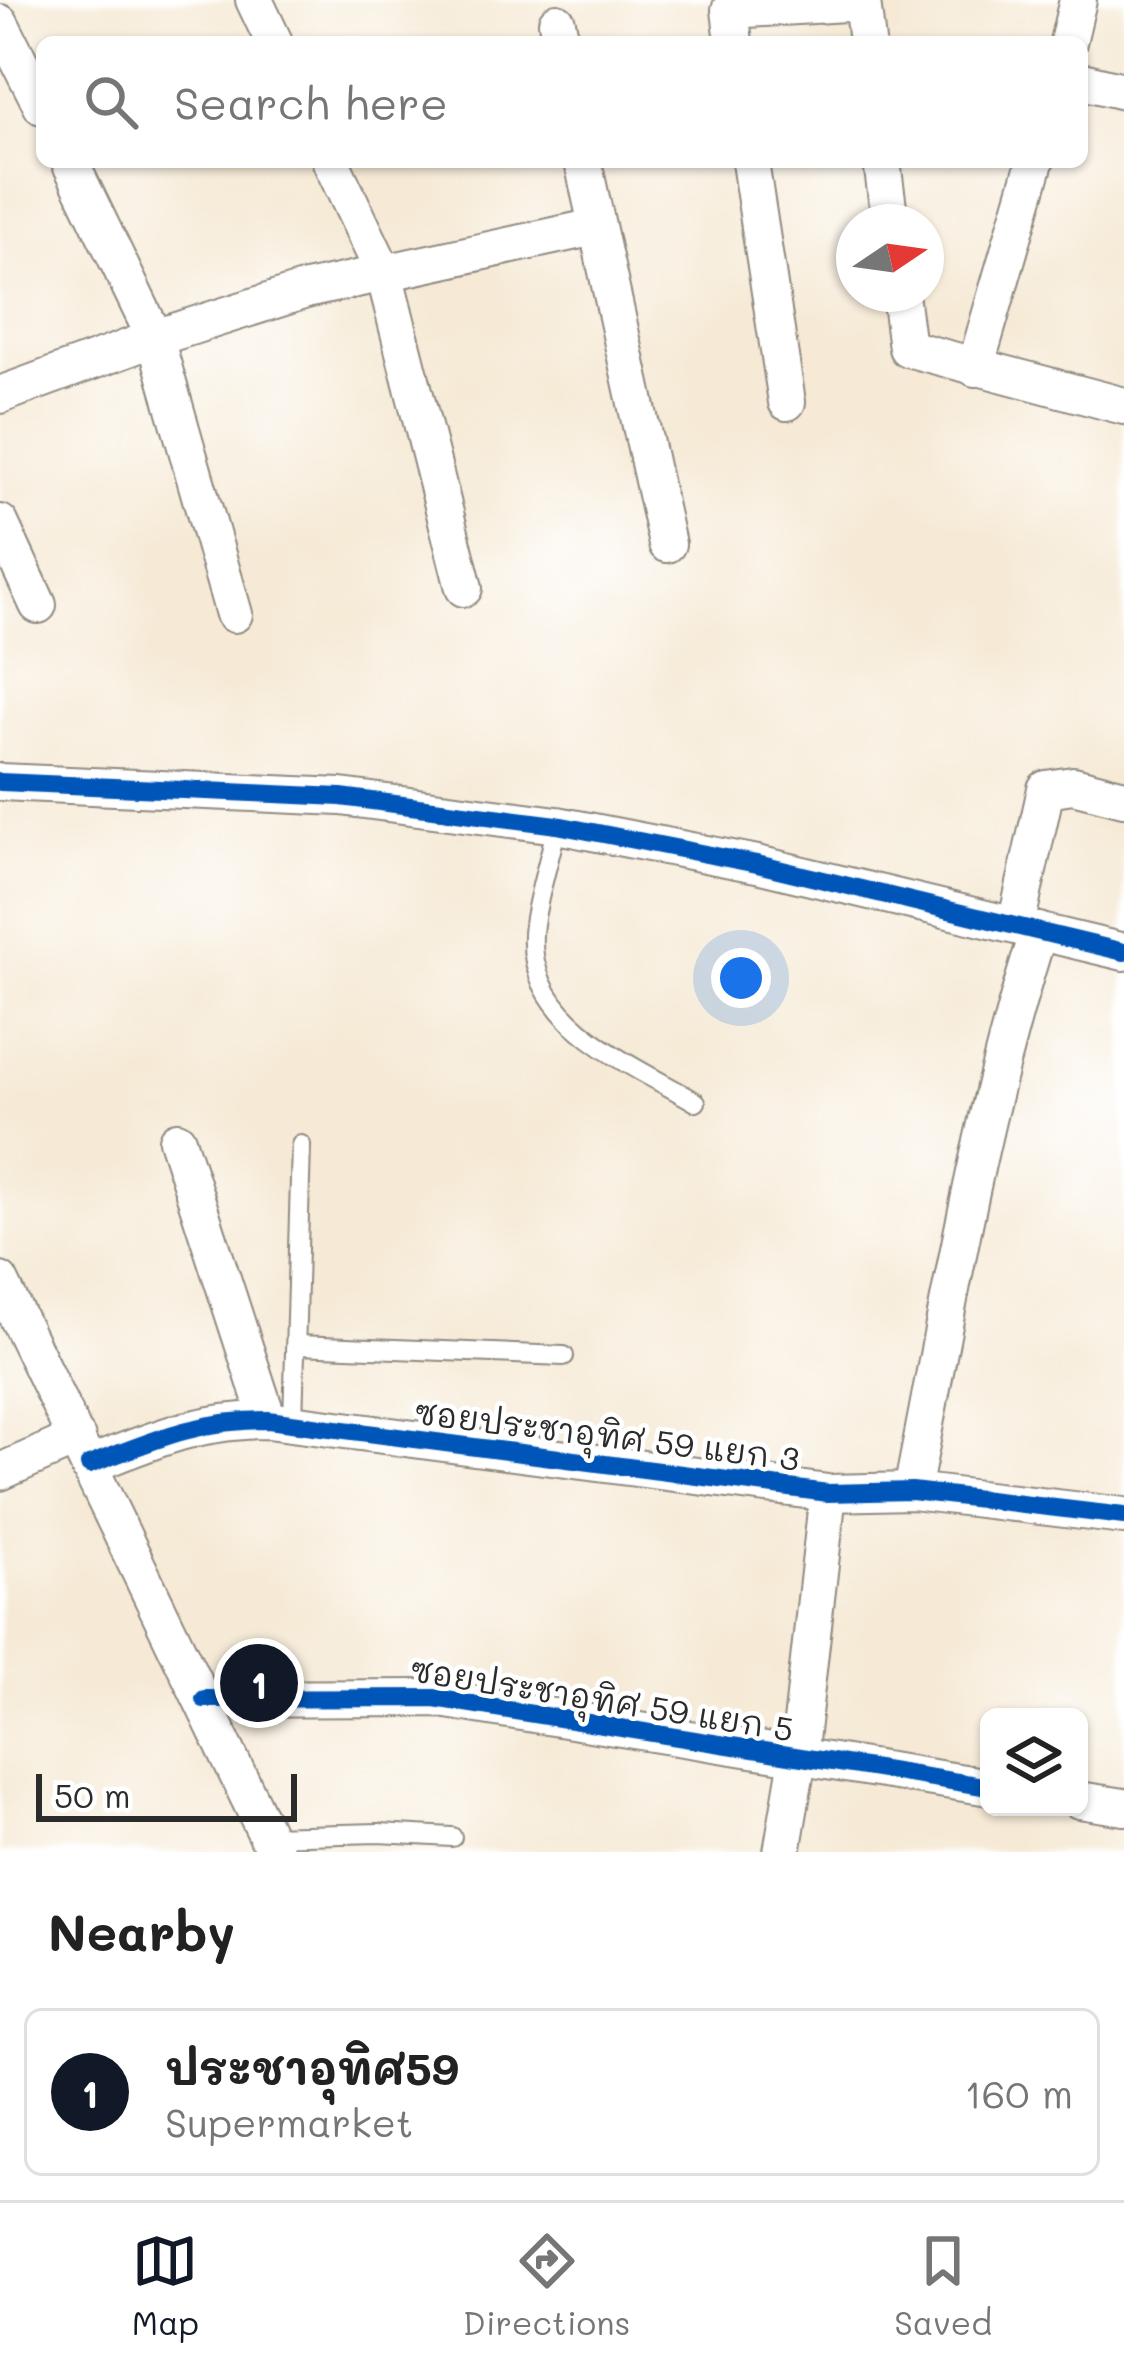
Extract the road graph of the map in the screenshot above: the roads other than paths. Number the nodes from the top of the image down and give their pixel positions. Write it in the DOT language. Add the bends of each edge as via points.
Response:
graph roads {
  1 [pos="254,0"];
  2 [pos="1078,0"];
  3 [pos="0,22"];
  4 [pos="271,36"];
  5 [pos="733,36"];
  6 [pos="866,36"];
  7 [pos="1069,36"];
  8 [pos="1088,82"];
  9 [pos="1124,91"];
  10 [pos="36,94"];
  11 [pos="73,168"];
  12 [pos="334,168"];
  13 [pos="584,168"];
  14 [pos="751,168"];
  15 [pos="883,168"];
  16 [pos="1033,168"];
  17 [pos="888,204"];
  18 [pos="595,227"];
  19 [pos="384,273"];
  20 [pos="902,312"];
  21 [pos="155,338"];
  22 [pos="975,368"];
  23 [pos="0,395"];
  24 [pos="787,402"];
  25 [pos="1124,406"];
  26 [pos="0,523"];
  27 [pos="668,544"];
  28 [pos="464,588"];
  29 [pos="38,605"];
  30 [pos="234,614"];
  31 [pos="0,782"];
  32 [pos="1124,798"];
  33 [pos="557,825"];
  34 [pos="1028,928"];
  35 [pos="1124,952"];
  36 [pos="696,1102"];
  37 [pos="177,1139"];
  38 [pos="302,1145"];
  39 [pos="0,1281"];
  40 [pos="298,1345"];
  41 [pos="564,1356"];
  42 [pos="280,1421"];
  43 [pos="83,1451"];
  44 [pos="0,1472"];
  45 [pos="912,1491"];
  46 [pos="828,1493"];
  47 [pos="1124,1516"];
  48 [pos="204,1699"];
  49 [pos="797,1758"];
  50 [pos="980,1786"];
  51 [pos="1088,1801"];
  52 [pos="1124,1807"];
  53 [pos="452,1837"];
  54 [pos="272,1844"];
  55 [pos="782,1852"];
  1 -- 4 [label="street"];
  2 -- 7 [label="street"];
  3 -- 10 [label="street"];
  5 -- 6 [label="street" via="730,10 862,2"];
  8 -- 9 [label="street"];
  11 -- 21 [label="street"];
  12 -- 19 [label="street"];
  13 -- 18 [label="street"];
  14 -- 24 [label="street"];
  15 -- 17 [label="street"];
  16 -- 22 [label="street"];
  18 -- 19 [label="street"];
  18 -- 27 [label="street"];
  19 -- 21 [label="street"];
  19 -- 28 [label="street"];
  20 -- 22 [label="street" via="907,348"];
  21 -- 23 [label="street"];
  21 -- 30 [label="street"];
  22 -- 25 [label="street"];
  26 -- 29 [label="street"];
  31 -- 33 [label="street" via="341,797"];
  32 -- 34 [label="street" via="1073,785 1046,789"];
  33 -- 34 [label="street"];
  33 -- 36 [label="lane" via="533,928 546,993 574,1030"];
  34 -- 35 [label="street"];
  34 -- 45 [label="street"];
  37 -- 42 [label="street"];
  38 -- 40 [label="lane"];
  39 -- 43 [label="street"];
  40 -- 41 [label="lane"];
  40 -- 42 [label="lane"];
  42 -- 43 [label="street, ซอยประชาอุทิศ 59 แยก 3" via="222,1420"];
  42 -- 46 [label="street, ซอยประชาอุทิศ 59 แยก 3"];
  43 -- 44 [label="street, ซอยประชาอุทิศ 59 แยก 3"];
  43 -- 48 [label="street"];
  45 -- 46 [label="street, ซอยประชาอุทิศ 59 แยก 3"];
  45 -- 47 [label="street, ซอยประชาอุทิศ 59 แยก 3"];
  46 -- 49 [label="street"];
  48 -- 49 [label="street, ซอยประชาอุทิศ 59 แยก 5" via="434,1698"];
  48 -- 54 [label="street"];
  49 -- 50 [label="street, ซอยประชาอุทิศ 59 แยก 5"];
  49 -- 55 [label="street"];
  51 -- 52 [label="street"];
  53 -- 54 [label="lane" via="380,1833"];
}
